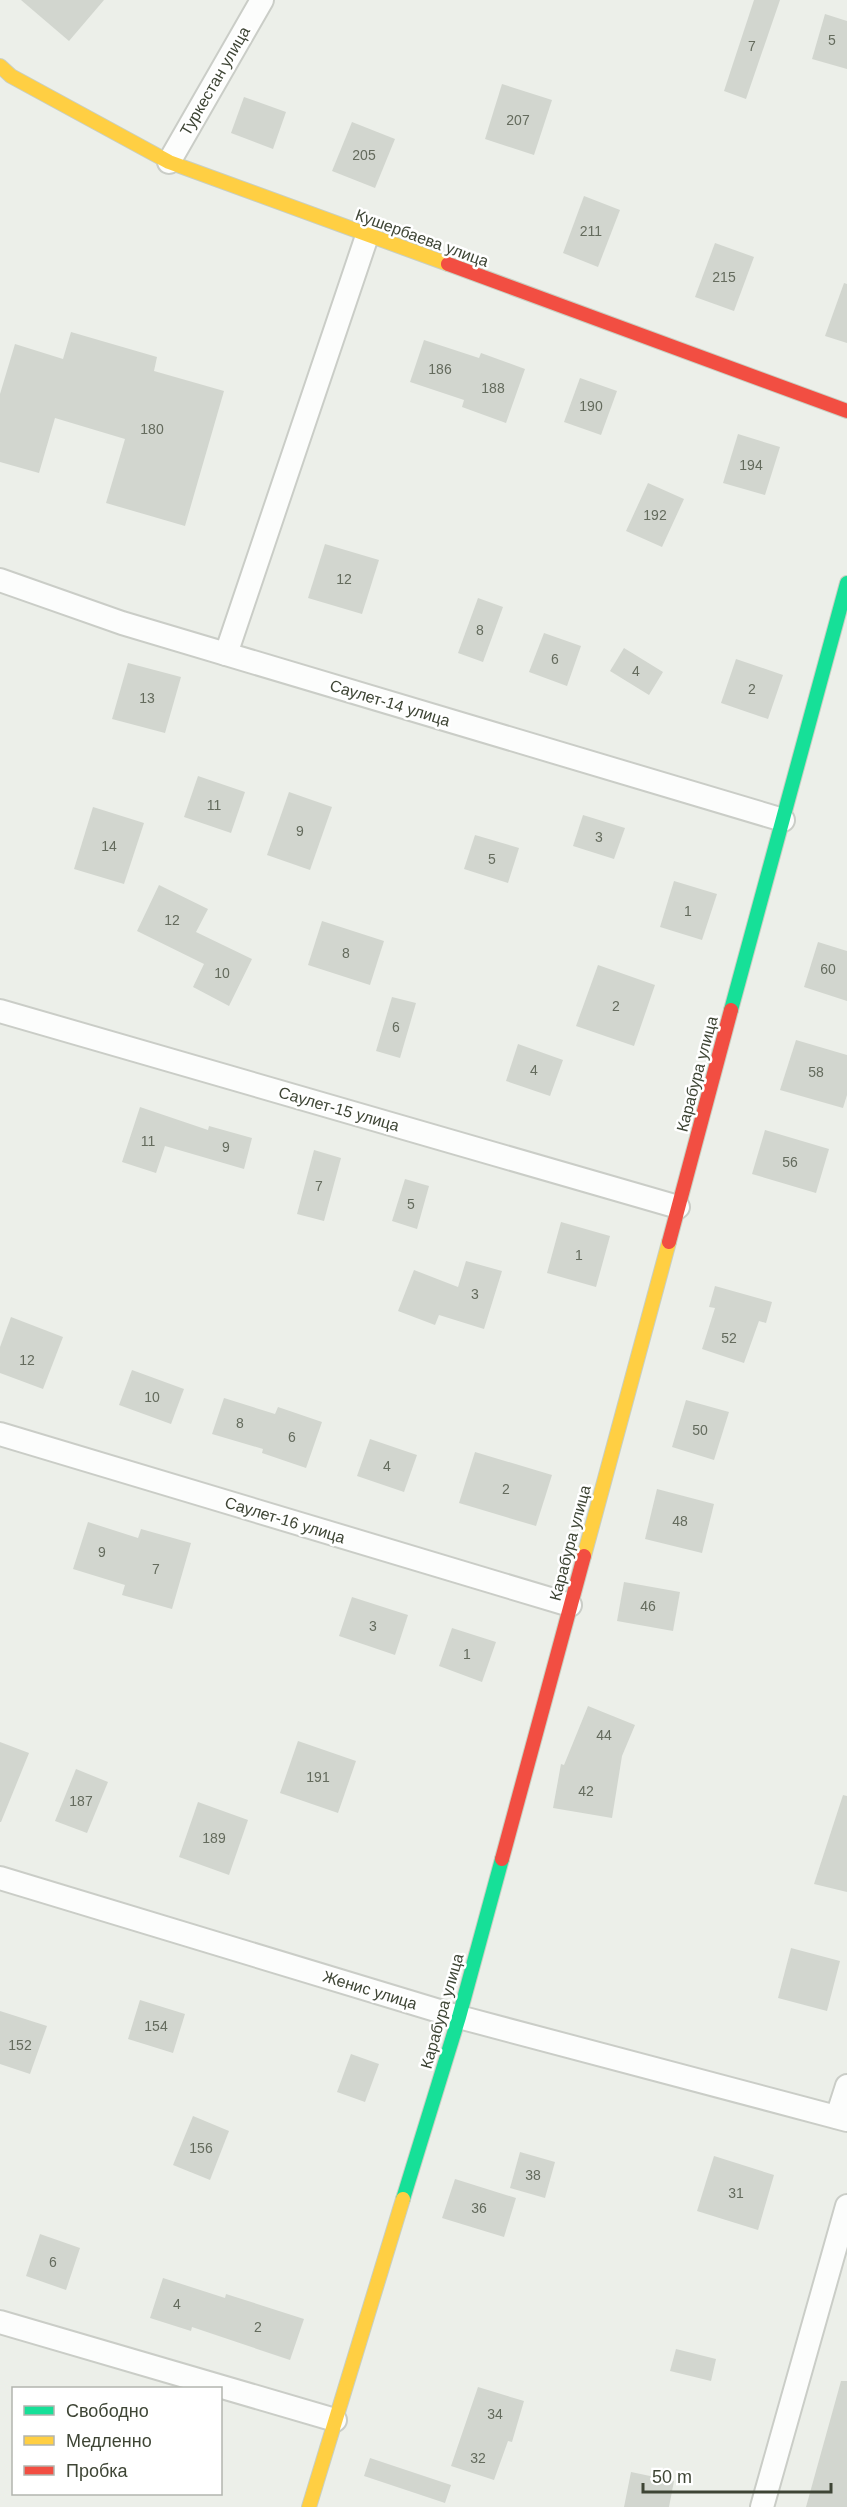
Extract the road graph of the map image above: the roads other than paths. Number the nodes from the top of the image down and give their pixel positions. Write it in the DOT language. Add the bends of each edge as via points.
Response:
graph roads {
  1 [pos="262,0"];
  2 [pos="4,76"];
  3 [pos="169,162"];
  4 [pos="367,236"];
  5 [pos="847,411"];
  6 [pos="0,580"];
  7 [pos="847,583"];
  8 [pos="226,654"];
  9 [pos="783,820"];
  10 [pos="0,1011"];
  11 [pos="678,1207"];
  12 [pos="0,1434"];
  13 [pos="570,1605"];
  14 [pos="0,1878"];
  15 [pos="459,2017"];
  16 [pos="847,2086"];
  17 [pos="842,2118"];
  18 [pos="847,2206"];
  19 [pos="0,2322"];
  20 [pos="220,2387"];
  21 [pos="222,2388"];
  22 [pos="335,2421"];
  23 [pos="309,2507"];
  24 [pos="762,2507"];
  1 -- 3 [label="street, Туркестан улица"];
  2 -- 3 [label="street, Кушербаева улица"];
  3 -- 4 [label="street, Кушербаева улица"];
  4 -- 5 [label="street, Кушербаева улица"];
  4 -- 8 [label="street"];
  6 -- 8 [label="street, Саулет-14 улица"];
  7 -- 9 [label="street, Карабура улица"];
  8 -- 9 [label="street, Саулет-14 улица"];
  9 -- 11 [label="street, Карабура улица"];
  10 -- 11 [label="street, Саулет-15 улица"];
  11 -- 13 [label="street, Карабура улица"];
  12 -- 13 [label="street, Саулет-16 улица"];
  13 -- 15 [label="street, Карабура улица"];
  14 -- 15 [label="street, Женис улица"];
  15 -- 17 [label="street, Женис улица"];
  15 -- 22 [label="street, Карабура улица"];
  16 -- 17 [label="street"];
  18 -- 24 [label="street"];
  19 -- 20 [label="street"];
  21 -- 22 [label="street"];
  22 -- 23 [label="street, Карабура улица"];
}
